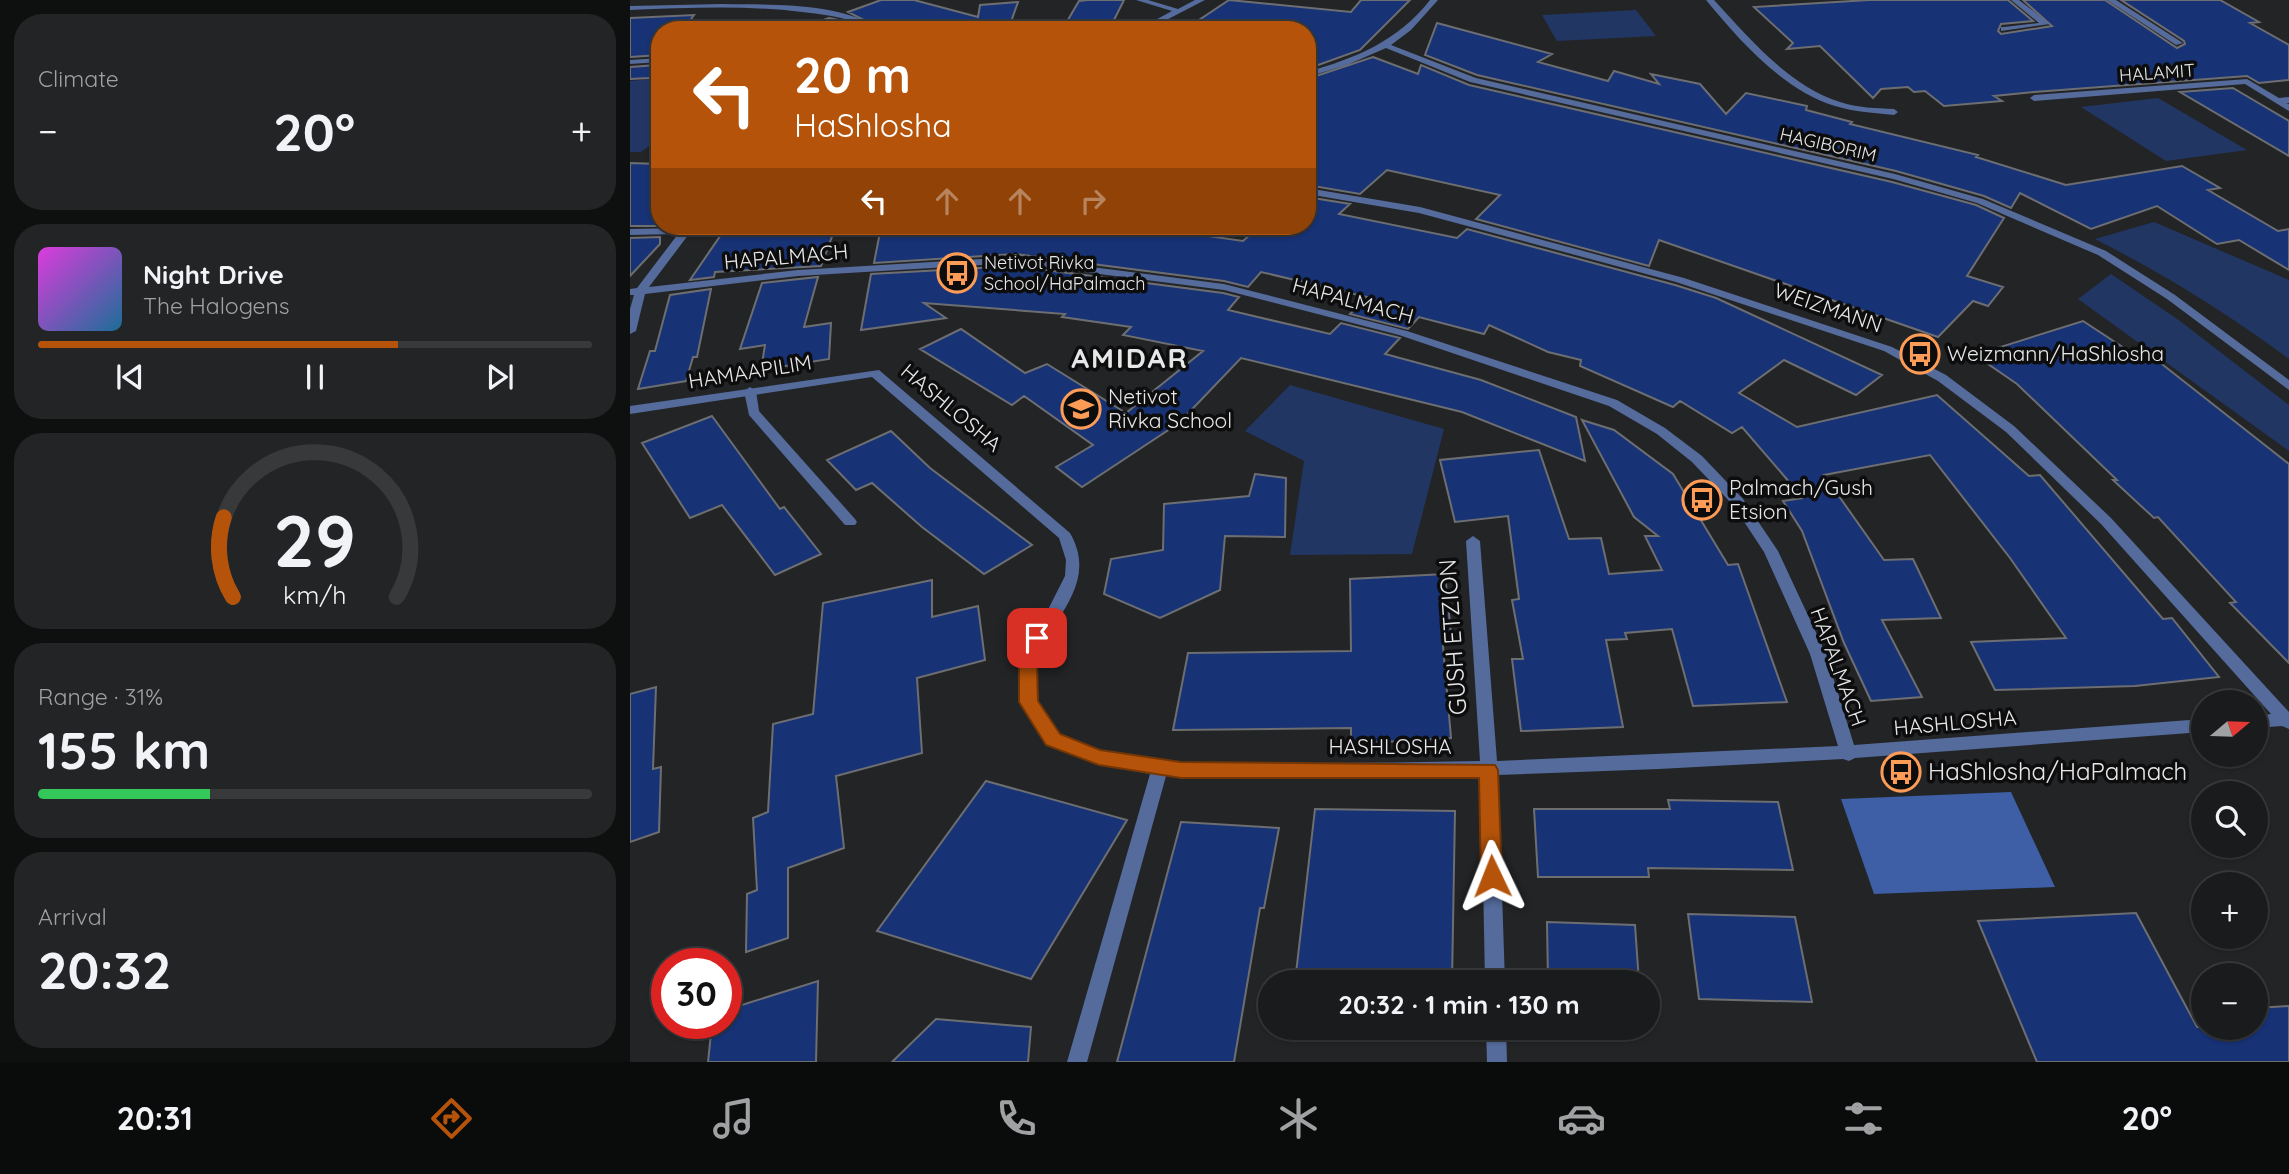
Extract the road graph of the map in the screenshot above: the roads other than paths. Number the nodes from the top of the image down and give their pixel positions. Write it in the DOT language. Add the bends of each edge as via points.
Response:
graph roads {
  1 [pos="1140,0"];
  2 [pos="1200,0"];
  3 [pos="1434,0"];
  4 [pos="1710,0"];
  5 [pos="2014,0"];
  6 [pos="2111,0"];
  7 [pos="630,8"];
  8 [pos="1179,11"];
  9 [pos="868,21"];
  10 [pos="1158,21"];
  11 [pos="2004,29"];
  12 [pos="2179,43"];
  13 [pos="1385,45"];
  14 [pos="651,61"];
  15 [pos="630,62"];
  16 [pos="1316,72"];
  17 [pos="2035,98"];
  18 [pos="2289,100"];
  19 [pos="2277,101"];
  20 [pos="2289,108"];
  21 [pos="1894,112"];
  22 [pos="1316,193"];
  23 [pos="651,231"];
  24 [pos="630,232"];
  25 [pos="681,235"];
  26 [pos="635,292"];
  27 [pos="630,331"];
  28 [pos="875,373"];
  29 [pos="2289,386"];
  30 [pos="750,391"];
  31 [pos="630,410"];
  32 [pos="850,522"];
  33 [pos="1473,541"];
  34 [pos="2288,720"];
  35 [pos="2268,721"];
  36 [pos="2191,727"];
  37 [pos="1849,754"];
  38 [pos="1160,767"];
  39 [pos="1489,770"];
  40 [pos="1495,970"];
  41 [pos="1496,1040"];
  42 [pos="1076,1062"];
  43 [pos="1497,1062"];
  1 -- 8 [label="street"];
  2 -- 8 [label="street"];
  3 -- 13 [label="street" via="1414,26"];
  4 -- 21 [label="street" via="1766,60 1804,90 1841,107"];
  5 -- 11 [label="street" via="2046,24"];
  6 -- 12 [label="street"];
  7 -- 9 [label="street" via="782,5 846,11"];
  8 -- 10 [label="street"];
  13 -- 16 [label="street"];
  13 -- 29 [label="street, HAGIBORIM" via="1473,80 1895,177 1980,201 2102,253 2171,297"];
  14 -- 15 [label="street"];
  17 -- 19 [label="street, HALAMIT" via="2247,81"];
  18 -- 19 [label="street"];
  19 -- 20 [label="street, HALAMIT"];
  22 -- 34 [label="street, WEIZMANN" via="1420,210 1680,280 1888,349 1942,379 2010,429 2106,521"];
  23 -- 24 [label="street"];
  25 -- 26 [label="street"];
  26 -- 27 [label="street"];
  26 -- 37 [label="street, HAPALMACH" via="798,273 1015,260 1224,287 1403,333 1614,403 1697,459 1738,502 1770,551 1818,654"];
  28 -- 30 [label="street, HAMAAPILIM"];
  28 -- 38 [label="street, HASHLOSHA" via="1065,536 1073,573 1028,664 1029,702 1053,739 1099,757"];
  30 -- 31 [label="street, HAMAAPILIM"];
  30 -- 32 [label="street" via="753,412"];
  33 -- 39 [label="street, GUSH ETZION"];
  34 -- 35 [label="street"];
  36 -- 37 [label="street, HASHLOSHA"];
  37 -- 39 [label="street, HASHLOSHA"];
  38 -- 39 [label="street, HASHLOSHA"];
  38 -- 42 [label="street"];
  39 -- 40 [label="street, GUSH ETZION"];
  41 -- 43 [label="street"];
}
